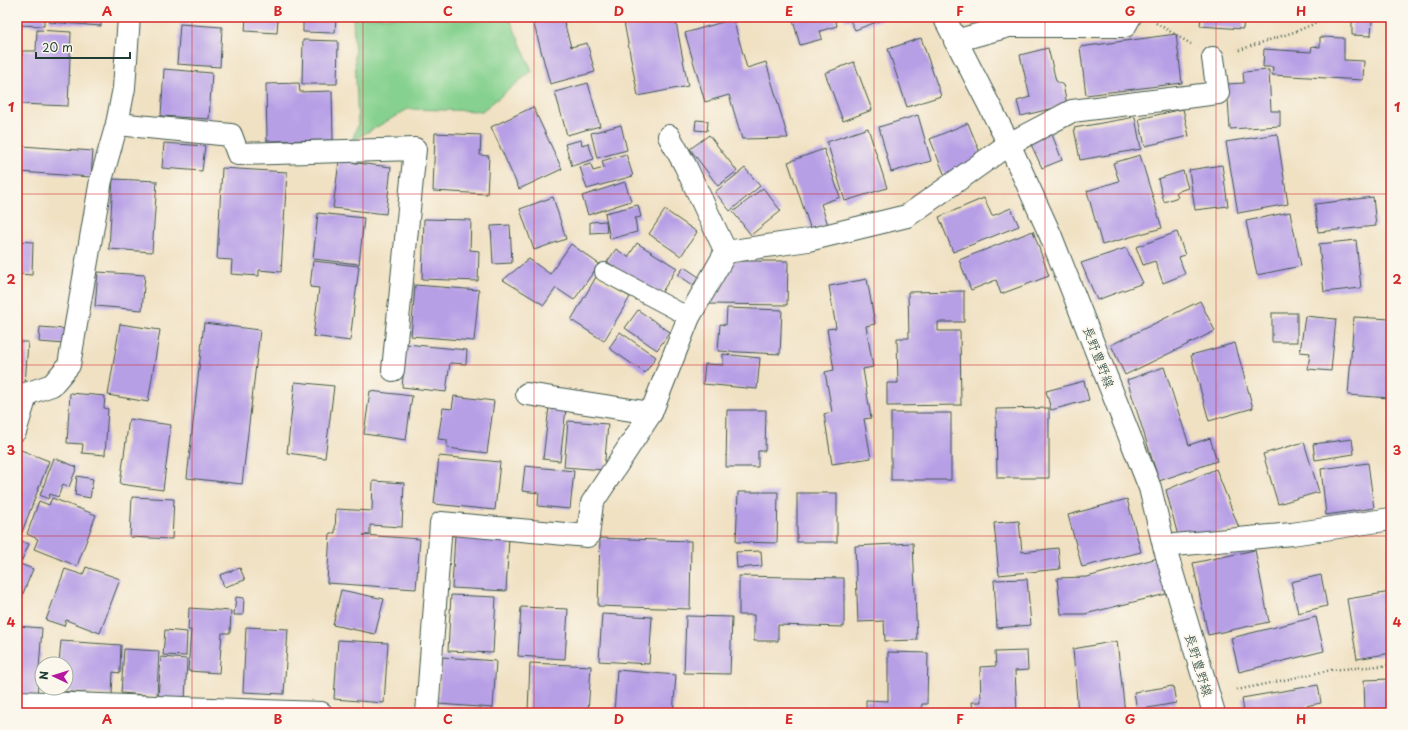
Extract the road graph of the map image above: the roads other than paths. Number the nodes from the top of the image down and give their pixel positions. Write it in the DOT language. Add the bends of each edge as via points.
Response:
graph roads {
  1 [pos="129,17"];
  2 [pos="944,17"];
  3 [pos="1130,17"];
  4 [pos="955,41"];
  5 [pos="1213,58"];
  6 [pos="117,124"];
  7 [pos="669,136"];
  8 [pos="1009,144"];
  9 [pos="726,252"];
  10 [pos="604,272"];
  11 [pos="689,317"];
  12 [pos="393,370"];
  13 [pos="527,394"];
  14 [pos="23,395"];
  15 [pos="652,413"];
  16 [pos="17,432"];
  17 [pos="1391,519"];
  18 [pos="1164,546"];
  19 [pos="17,702"];
  20 [pos="99,708"];
  21 [pos="1209,708"];
  22 [pos="321,713"];
  23 [pos="427,713"];
  1 -- 6 [label="street" via="124,88"];
  2 -- 4 [label="street, 長野豊野線"];
  3 -- 4 [label="street" via="1125,26 1008,26"];
  4 -- 8 [label="street, 長野豊野線"];
  5 -- 8 [label="street" via="1218,93 1072,111"];
  6 -- 12 [label="street" via="231,135 238,154 415,149"];
  6 -- 14 [label="street" via="101,180 69,365 52,385"];
  7 -- 9 [label="street"];
  8 -- 9 [label="street" via="907,216 808,240"];
  8 -- 18 [label="street, 長野豊野線" via="1050,234 1150,488"];
  9 -- 11 [label="street"];
  10 -- 11 [label="lane"];
  11 -- 15 [label="street"];
  13 -- 15 [label="street"];
  14 -- 16 [label="lane"];
  15 -- 23 [label="street" via="592,503 588,536 441,523"];
  17 -- 18 [label="street" via="1292,534"];
  18 -- 21 [label="street, 長野豊野線"];
  19 -- 20 [label="street"];
  20 -- 22 [label="street"];
}
